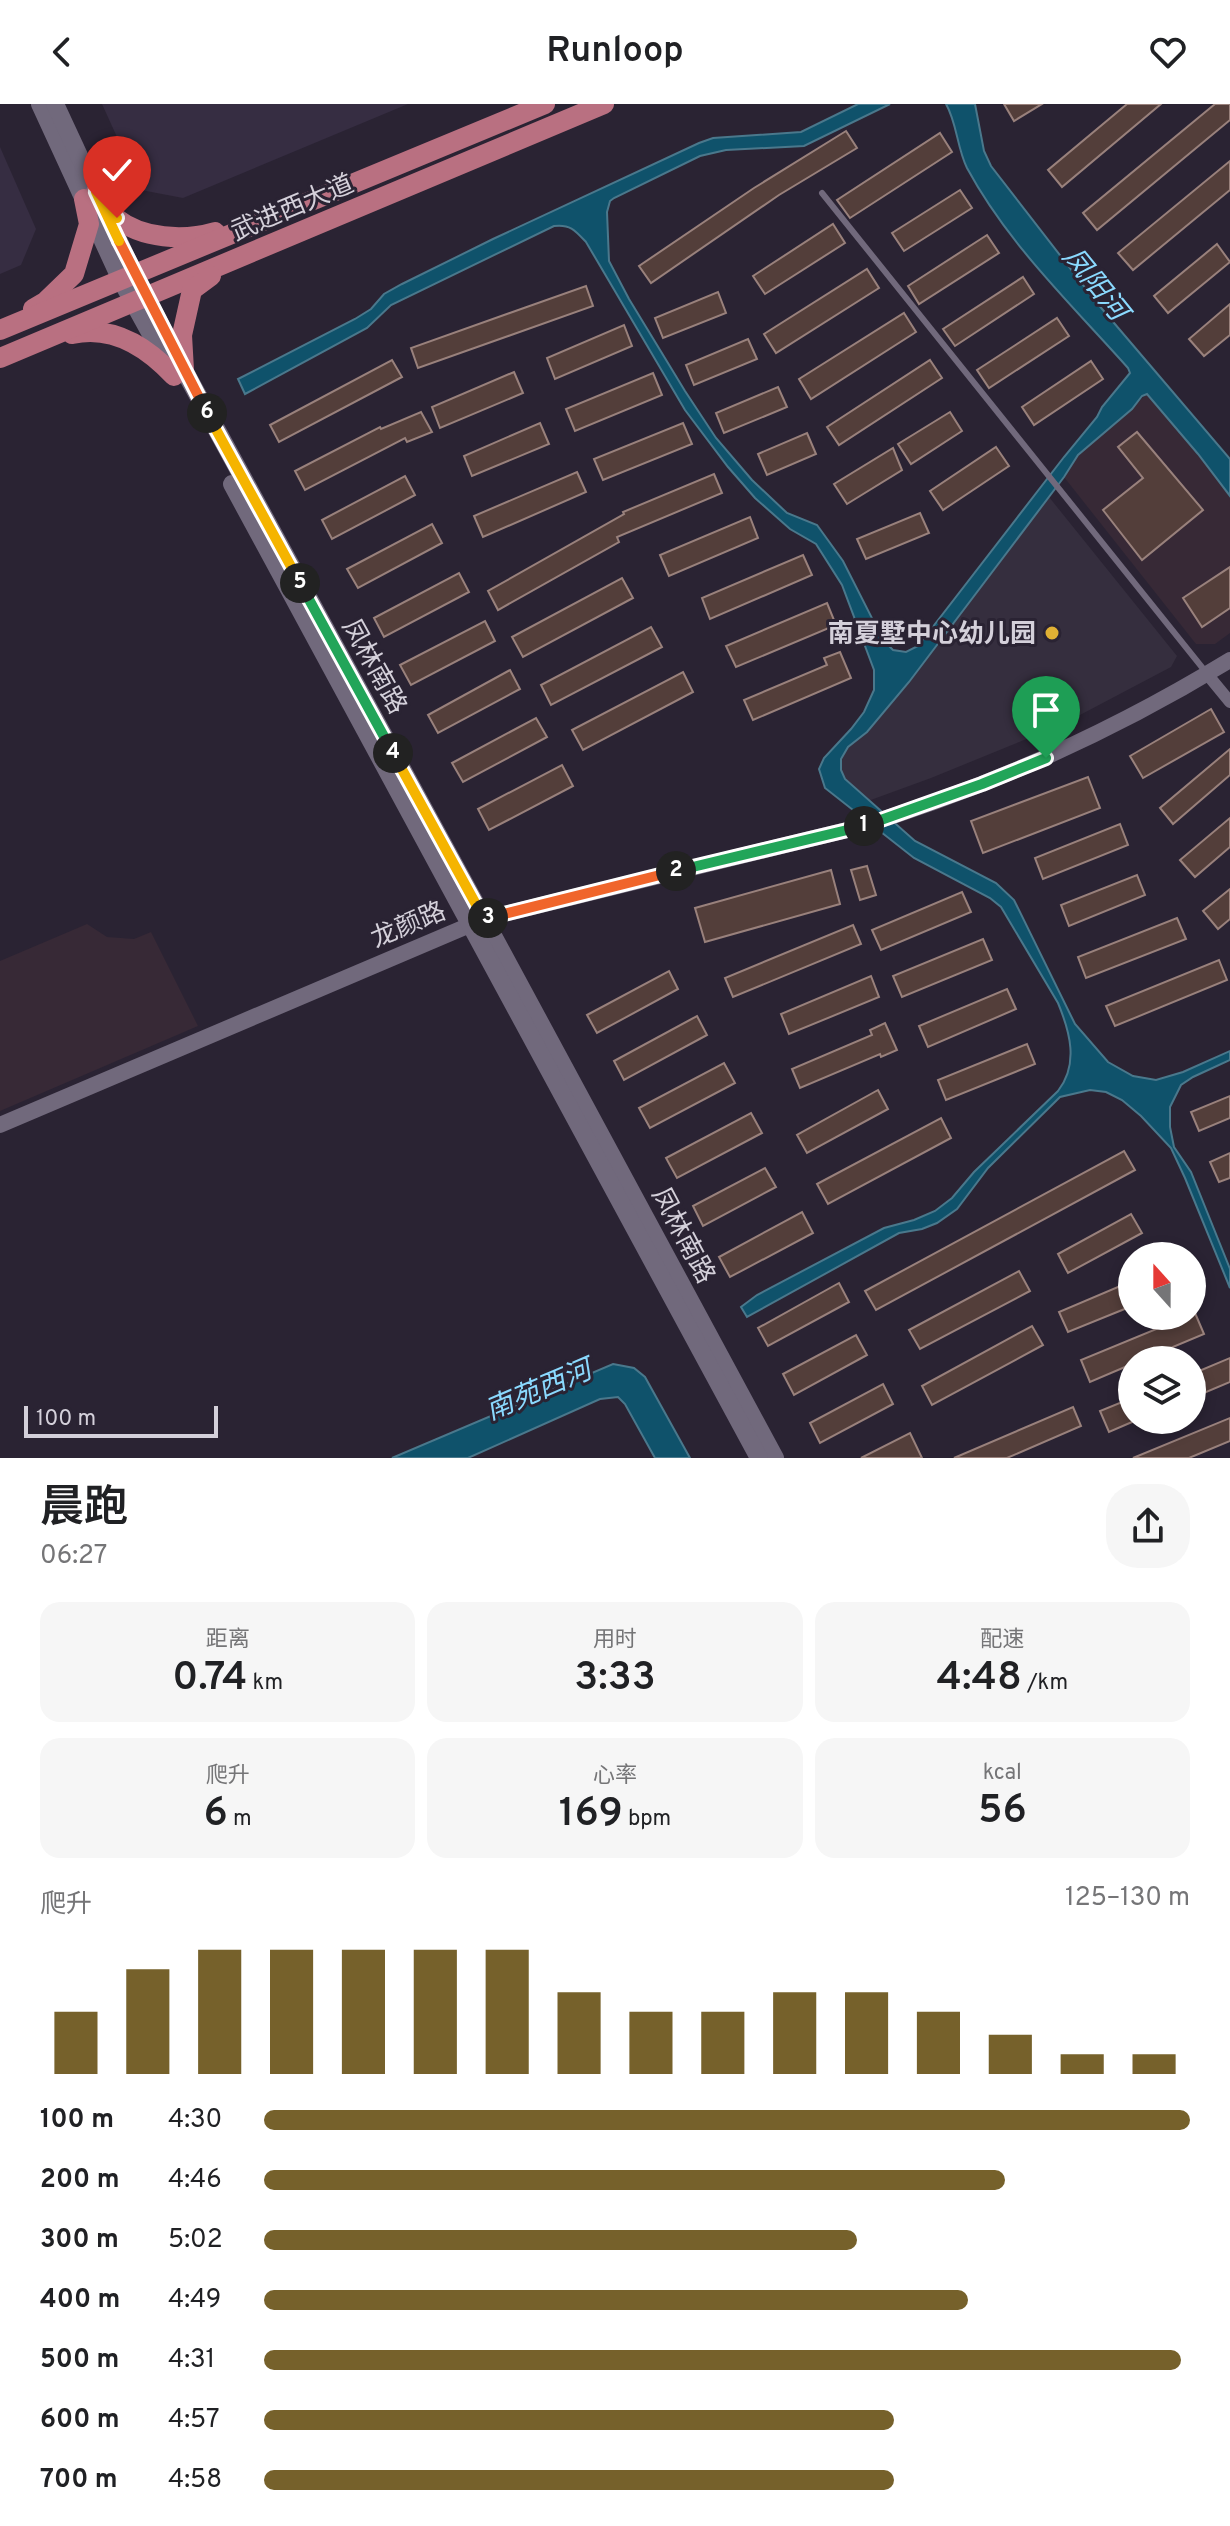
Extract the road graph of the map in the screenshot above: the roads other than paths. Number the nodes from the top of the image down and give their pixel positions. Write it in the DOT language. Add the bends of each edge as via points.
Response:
graph roads {
  1 [pos="40,104"];
  2 [pos="55,104"];
  3 [pos="545,104"];
  4 [pos="604,104"];
  5 [pos="822,193"];
  6 [pos="90,196"];
  7 [pos="284,212"];
  8 [pos="231,261"];
  9 [pos="128,277"];
  10 [pos="140,300"];
  11 [pos="0,329"];
  12 [pos="37,342"];
  13 [pos="0,358"];
  14 [pos="179,373"];
  15 [pos="1230,660"];
  16 [pos="1207,674"];
  17 [pos="1230,702"];
  18 [pos="477,922"];
  19 [pos="0,1125"];
  20 [pos="759,1458"];
  21 [pos="775,1458"];
  1 -- 6 [label="main road, 凤林南路"];
  2 -- 6 [label="main road, 凤林南路"];
  3 -- 7 [label="main road, 武进西大道"];
  4 -- 8 [label="main road, 武进西大道"];
  5 -- 16 [label="lane"];
  6 -- 7 [label="main road" via="147,234 198,237"];
  6 -- 9 [label="main road, 凤林南路"];
  6 -- 11 [label="main road" via="89,224 74,274 45,302"];
  7 -- 9 [label="main road, 武进西大道"];
  8 -- 10 [label="main road, 武进西大道"];
  8 -- 14 [label="main road" via="192,290"];
  9 -- 10 [label="main road, 凤林南路"];
  9 -- 11 [label="main road, 武进西大道"];
  10 -- 12 [label="main road, 武进西大道"];
  10 -- 14 [label="main road, 凤林南路"];
  12 -- 13 [label="main road, 武进西大道"];
  12 -- 14 [label="main road" via="88,330 127,338"];
  14 -- 18 [label="main road, 凤林南路"];
  15 -- 16 [label="street, 龙颜路"];
  16 -- 17 [label="street"];
  16 -- 18 [label="street, 龙颜路" via="1046,758 905,813"];
  18 -- 19 [label="street, 龙颜路"];
  18 -- 20 [label="main road, 凤林南路"];
  18 -- 21 [label="main road, 凤林南路"];
}
